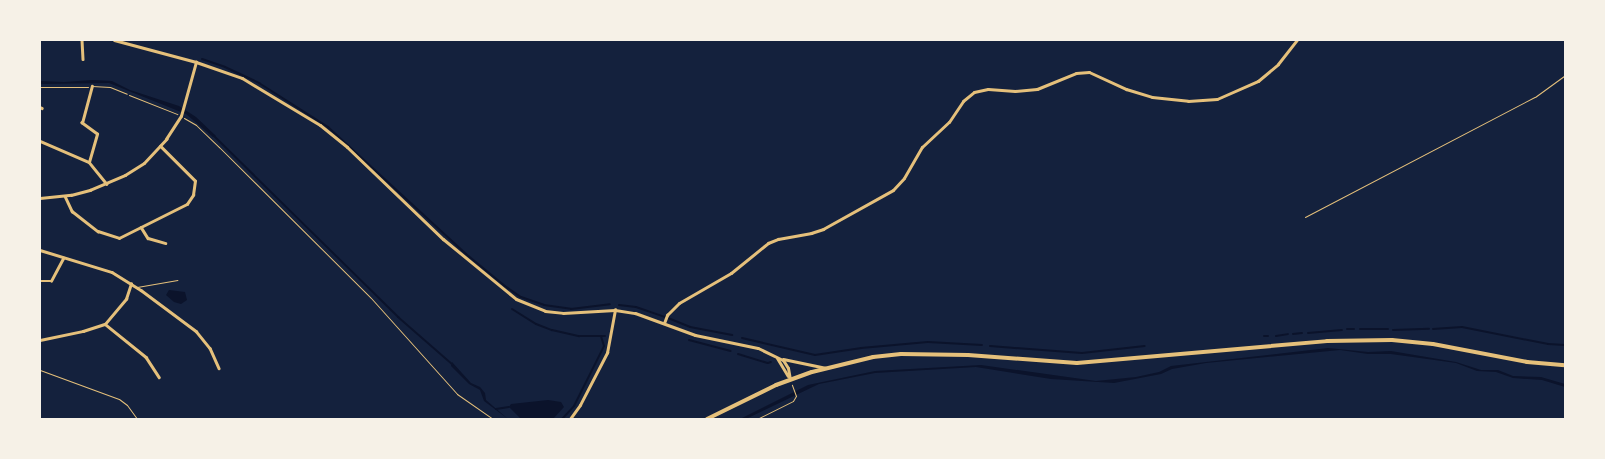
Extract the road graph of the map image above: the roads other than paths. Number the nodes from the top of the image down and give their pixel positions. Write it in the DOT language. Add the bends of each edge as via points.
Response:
graph roads {
  1 [pos="82,40"];
  2 [pos="114,40"];
  3 [pos="1297,40"];
  4 [pos="83,59"];
  5 [pos="196,62"];
  6 [pos="92,86"];
  7 [pos="127,94"];
  8 [pos="40,141"];
  9 [pos="160,146"];
  10 [pos="89,162"];
  11 [pos="107,184"];
  12 [pos="65,196"];
  13 [pos="40,198"];
  14 [pos="141,227"];
  15 [pos="165,243"];
  16 [pos="40,250"];
  17 [pos="63,258"];
  18 [pos="177,280"];
  19 [pos="40,281"];
  20 [pos="131,283"];
  21 [pos="136,287"];
  22 [pos="615,310"];
  23 [pos="664,323"];
  24 [pos="105,324"];
  25 [pos="40,340"];
  26 [pos="775,356"];
  27 [pos="780,358"];
  28 [pos="1565,365"];
  29 [pos="219,368"];
  30 [pos="826,368"];
  31 [pos="158,376"];
  32 [pos="790,379"];
  33 [pos="570,419"];
  34 [pos="707,419"];
  1 -- 4 [label="street"];
  2 -- 5 [label="street"];
  3 -- 23 [label="street" via="1278,64 1258,81 1217,99 1188,101 1152,97 1089,72 1076,73 1037,89 974,92 922,147 893,190 823,229 768,243 731,272 679,303"];
  5 -- 9 [label="street" via="181,116"];
  5 -- 22 [label="street" via="252,84 320,125 427,224 516,299 546,311 562,313"];
  6 -- 7 [label="lane" via="110,87"];
  6 -- 10 [label="street" via="82,123 97,134"];
  8 -- 10 [label="street"];
  9 -- 11 [label="street" via="136,169"];
  9 -- 14 [label="street" via="195,180 193,196 187,204"];
  10 -- 11 [label="street"];
  11 -- 12 [label="street"];
  12 -- 13 [label="street"];
  12 -- 14 [label="street" via="72,212 98,231 119,238"];
  14 -- 15 [label="street" via="148,238"];
  16 -- 17 [label="street"];
  17 -- 19 [label="street" via="51,281"];
  17 -- 20 [label="street" via="112,272"];
  18 -- 21 [label="lane"];
  20 -- 21 [label="street"];
  20 -- 24 [label="street" via="126,299"];
  21 -- 29 [label="street" via="196,331 210,348"];
  22 -- 23 [label="street" via="640,314"];
  22 -- 33 [label="street" via="607,353"];
  23 -- 26 [label="street" via="695,336 758,348"];
  24 -- 25 [label="street" via="83,332"];
  24 -- 31 [label="street" via="146,358"];
  26 -- 27 [label="street"];
  26 -- 32 [label="street"];
  27 -- 30 [label="street"];
  27 -- 32 [label="street"];
  28 -- 30 [label="main road" via="1526,362 1409,341 1357,339 1077,363 901,354"];
  30 -- 32 [label="main road"];
  32 -- 34 [label="main road"];
}
